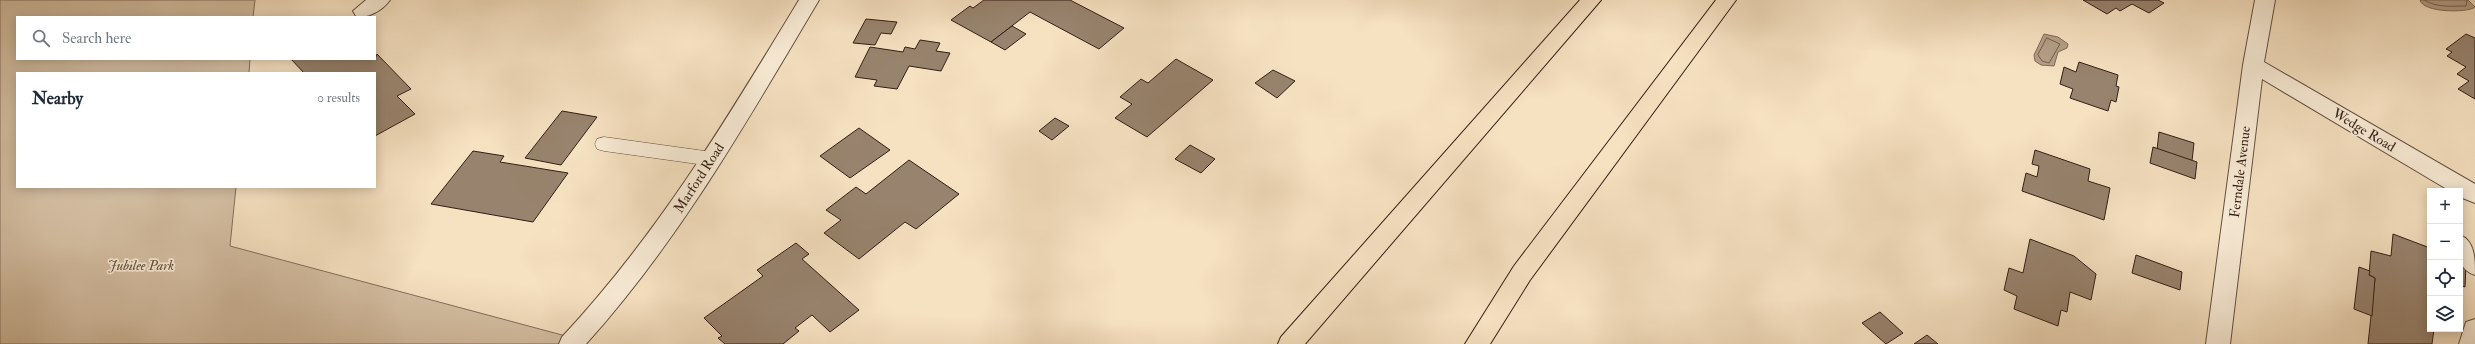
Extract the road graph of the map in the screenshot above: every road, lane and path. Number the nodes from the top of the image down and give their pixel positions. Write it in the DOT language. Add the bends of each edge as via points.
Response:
graph roads {
  1 [pos="380,0"];
  2 [pos="809,0"];
  3 [pos="1591,0"];
  4 [pos="1726,0"];
  5 [pos="2265,0"];
  6 [pos="363,11"];
  7 [pos="2253,65"];
  8 [pos="604,144"];
  9 [pos="712,159"];
  10 [pos="2451,187"];
  11 [pos="2475,195"];
  12 [pos="2463,248"];
  13 [pos="2475,266"];
  14 [pos="2475,329"];
  15 [pos="572,344"];
  16 [pos="1290,344"];
  17 [pos="1477,344"];
  18 [pos="2218,344"];
  19 [pos="2471,344"];
  1 -- 6 [label="street"];
  2 -- 9 [label="street, Marford Road"];
  3 -- 16 [label="highway"];
  4 -- 17 [label="highway" via="1522,273"];
  5 -- 7 [label="street, Ferndale Avenue"];
  7 -- 10 [label="street, Wedge Road"];
  7 -- 18 [label="street, Ferndale Avenue"];
  8 -- 9 [label="lane"];
  9 -- 15 [label="street, Marford Road" via="644,258"];
  10 -- 11 [label="street, Wedge Road"];
  12 -- 13 [label="street"];
  14 -- 19 [label="street"];
}
